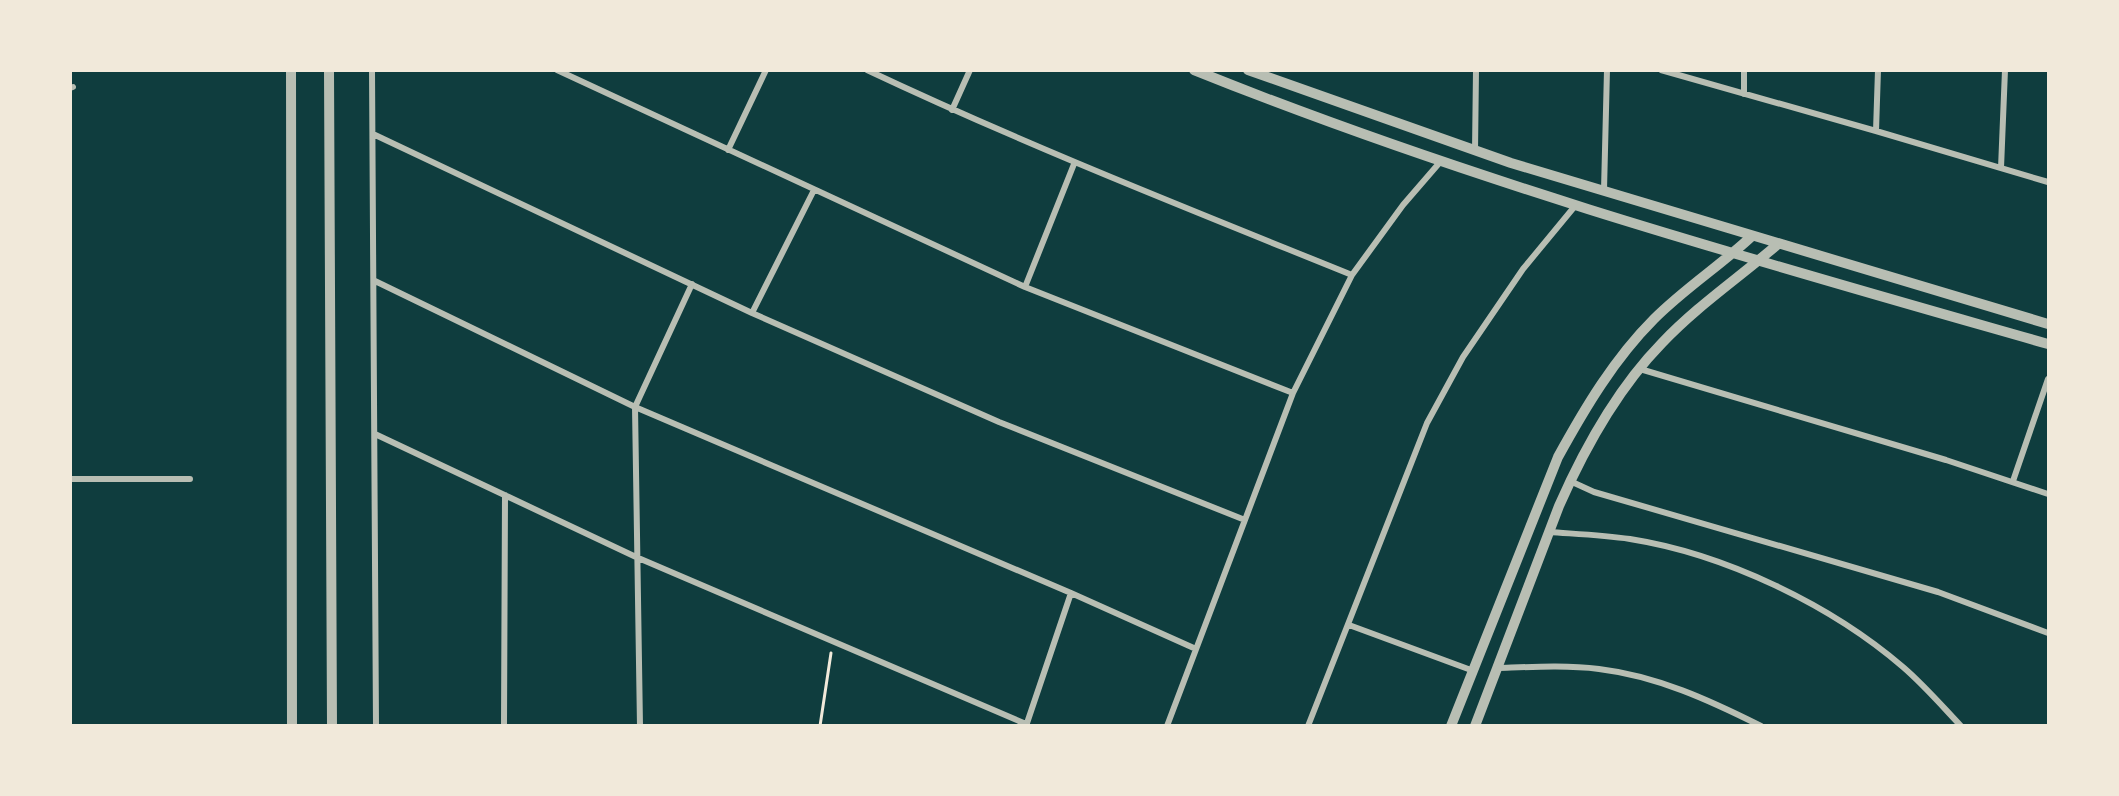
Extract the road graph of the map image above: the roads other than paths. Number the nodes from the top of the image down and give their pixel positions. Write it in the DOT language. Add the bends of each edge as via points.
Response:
graph roads {
  1 [pos="291,70"];
  2 [pos="329,70"];
  3 [pos="372,70"];
  4 [pos="557,70"];
  5 [pos="766,70"];
  6 [pos="867,70"];
  7 [pos="970,70"];
  8 [pos="1194,70"];
  9 [pos="1248,70"];
  10 [pos="1476,70"];
  11 [pos="1607,70"];
  12 [pos="1661,70"];
  13 [pos="1744,70"];
  14 [pos="1878,70"];
  15 [pos="2005,70"];
  16 [pos="1744,94"];
  17 [pos="952,110"];
  18 [pos="1876,131"];
  19 [pos="373,134"];
  20 [pos="728,150"];
  21 [pos="1475,151"];
  22 [pos="1442,160"];
  23 [pos="1074,164"];
  24 [pos="2001,168"];
  25 [pos="2049,182"];
  26 [pos="813,190"];
  27 [pos="1604,190"];
  28 [pos="1575,206"];
  29 [pos="1752,236"];
  30 [pos="1778,244"];
  31 [pos="1735,253"];
  32 [pos="1759,260"];
  33 [pos="1352,274"];
  34 [pos="375,281"];
  35 [pos="692,284"];
  36 [pos="1025,287"];
  37 [pos="752,313"];
  38 [pos="2049,324"];
  39 [pos="2049,344"];
  40 [pos="1640,369"];
  41 [pos="2049,379"];
  42 [pos="1293,393"];
  43 [pos="635,407"];
  44 [pos="375,434"];
  45 [pos="70,479"];
  46 [pos="190,479"];
  47 [pos="1570,481"];
  48 [pos="2013,481"];
  49 [pos="2049,494"];
  50 [pos="505,495"];
  51 [pos="1245,520"];
  52 [pos="1549,531"];
  53 [pos="636,557"];
  54 [pos="1071,593"];
  55 [pos="1349,625"];
  56 [pos="2049,633"];
  57 [pos="1196,649"];
  58 [pos="1497,668"];
  59 [pos="1472,670"];
  60 [pos="1026,725"];
  61 [pos="292,726"];
  62 [pos="332,726"];
  63 [pos="376,726"];
  64 [pos="504,726"];
  65 [pos="640,726"];
  66 [pos="1167,726"];
  67 [pos="1308,726"];
  68 [pos="1451,726"];
  69 [pos="1475,726"];
  70 [pos="1761,726"];
  71 [pos="1961,726"];
  1 -- 61 [label="street"];
  2 -- 62 [label="street"];
  3 -- 19 [label="street"];
  4 -- 20 [label="street"];
  5 -- 20 [label="street"];
  6 -- 17 [label="street"];
  7 -- 17 [label="street"];
  8 -- 22 [label="street" via="1317,118"];
  9 -- 21 [label="street"];
  10 -- 21 [label="street"];
  11 -- 27 [label="street"];
  12 -- 16 [label="street"];
  13 -- 16 [label="street"];
  14 -- 18 [label="street"];
  15 -- 24 [label="street"];
  16 -- 18 [label="street"];
  17 -- 23 [label="street"];
  18 -- 24 [label="street"];
  19 -- 34 [label="street"];
  19 -- 35 [label="street"];
  20 -- 26 [label="street"];
  21 -- 27 [label="street"];
  22 -- 28 [label="street"];
  22 -- 33 [label="street"];
  23 -- 33 [label="street"];
  23 -- 36 [label="street"];
  24 -- 25 [label="street"];
  26 -- 36 [label="street"];
  26 -- 37 [label="street"];
  27 -- 29 [label="street"];
  28 -- 31 [label="street"];
  28 -- 55 [label="street" via="1523,269 1470,347 1427,423"];
  29 -- 30 [label="street"];
  29 -- 31 [label="street"];
  30 -- 32 [label="street"];
  30 -- 38 [label="street"];
  31 -- 32 [label="street"];
  31 -- 59 [label="street" via="1654,319 1599,386 1578,419 1558,457"];
  32 -- 39 [label="street"];
  32 -- 40 [label="street" via="1662,343"];
  33 -- 42 [label="street"];
  34 -- 43 [label="street"];
  34 -- 44 [label="street"];
  35 -- 37 [label="street"];
  35 -- 43 [label="street"];
  36 -- 42 [label="street"];
  37 -- 51 [label="street" via="999,422"];
  40 -- 47 [label="street" via="1593,437"];
  40 -- 48 [label="street"];
  41 -- 48 [label="street"];
  42 -- 51 [label="street"];
  43 -- 53 [label="street"];
  43 -- 54 [label="street"];
  44 -- 50 [label="street"];
  44 -- 63 [label="street"];
  45 -- 46 [label="street"];
  47 -- 52 [label="street"];
  47 -- 56 [label="street" via="1594,492 1938,592"];
  48 -- 49 [label="street"];
  50 -- 53 [label="street"];
  50 -- 64 [label="street"];
  51 -- 57 [label="street"];
  52 -- 58 [label="street"];
  52 -- 71 [label="street" via="1630,539 1699,554 1756,577 1831,614 1903,667"];
  53 -- 60 [label="street"];
  53 -- 65 [label="street"];
  54 -- 57 [label="street"];
  54 -- 60 [label="street"];
  55 -- 59 [label="street"];
  55 -- 67 [label="street"];
  57 -- 66 [label="street"];
  58 -- 69 [label="street"];
  58 -- 70 [label="street" via="1599,669 1651,680 1705,698"];
  59 -- 68 [label="street"];
}
